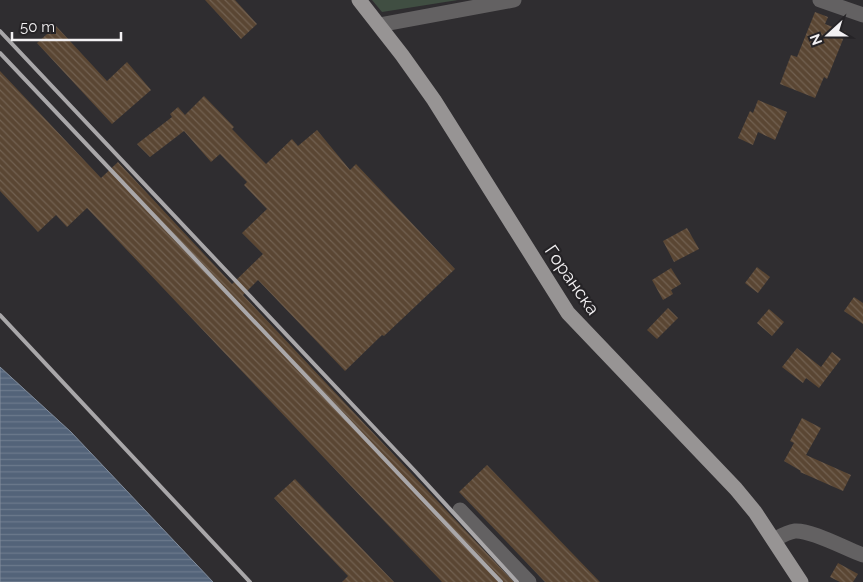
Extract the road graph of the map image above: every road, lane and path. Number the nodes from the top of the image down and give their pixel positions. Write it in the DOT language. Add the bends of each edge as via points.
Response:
graph roads {
  1 [pos="359,0"];
  2 [pos="514,0"];
  3 [pos="820,0"];
  4 [pos="863,16"];
  5 [pos="379,25"];
  6 [pos="460,510"];
  7 [pos="774,540"];
  8 [pos="863,555"];
  9 [pos="529,582"];
  10 [pos="801,582"];
  1 -- 5 [label="main road, Горанска"];
  2 -- 5 [label="street"];
  3 -- 4 [label="street"];
  5 -- 7 [label="main road, Горанска" via="434,100 568,312 736,489"];
  6 -- 9 [label="street"];
  7 -- 8 [label="street" via="787,532 798,531"];
  7 -- 10 [label="main road, Горанска"];
}
